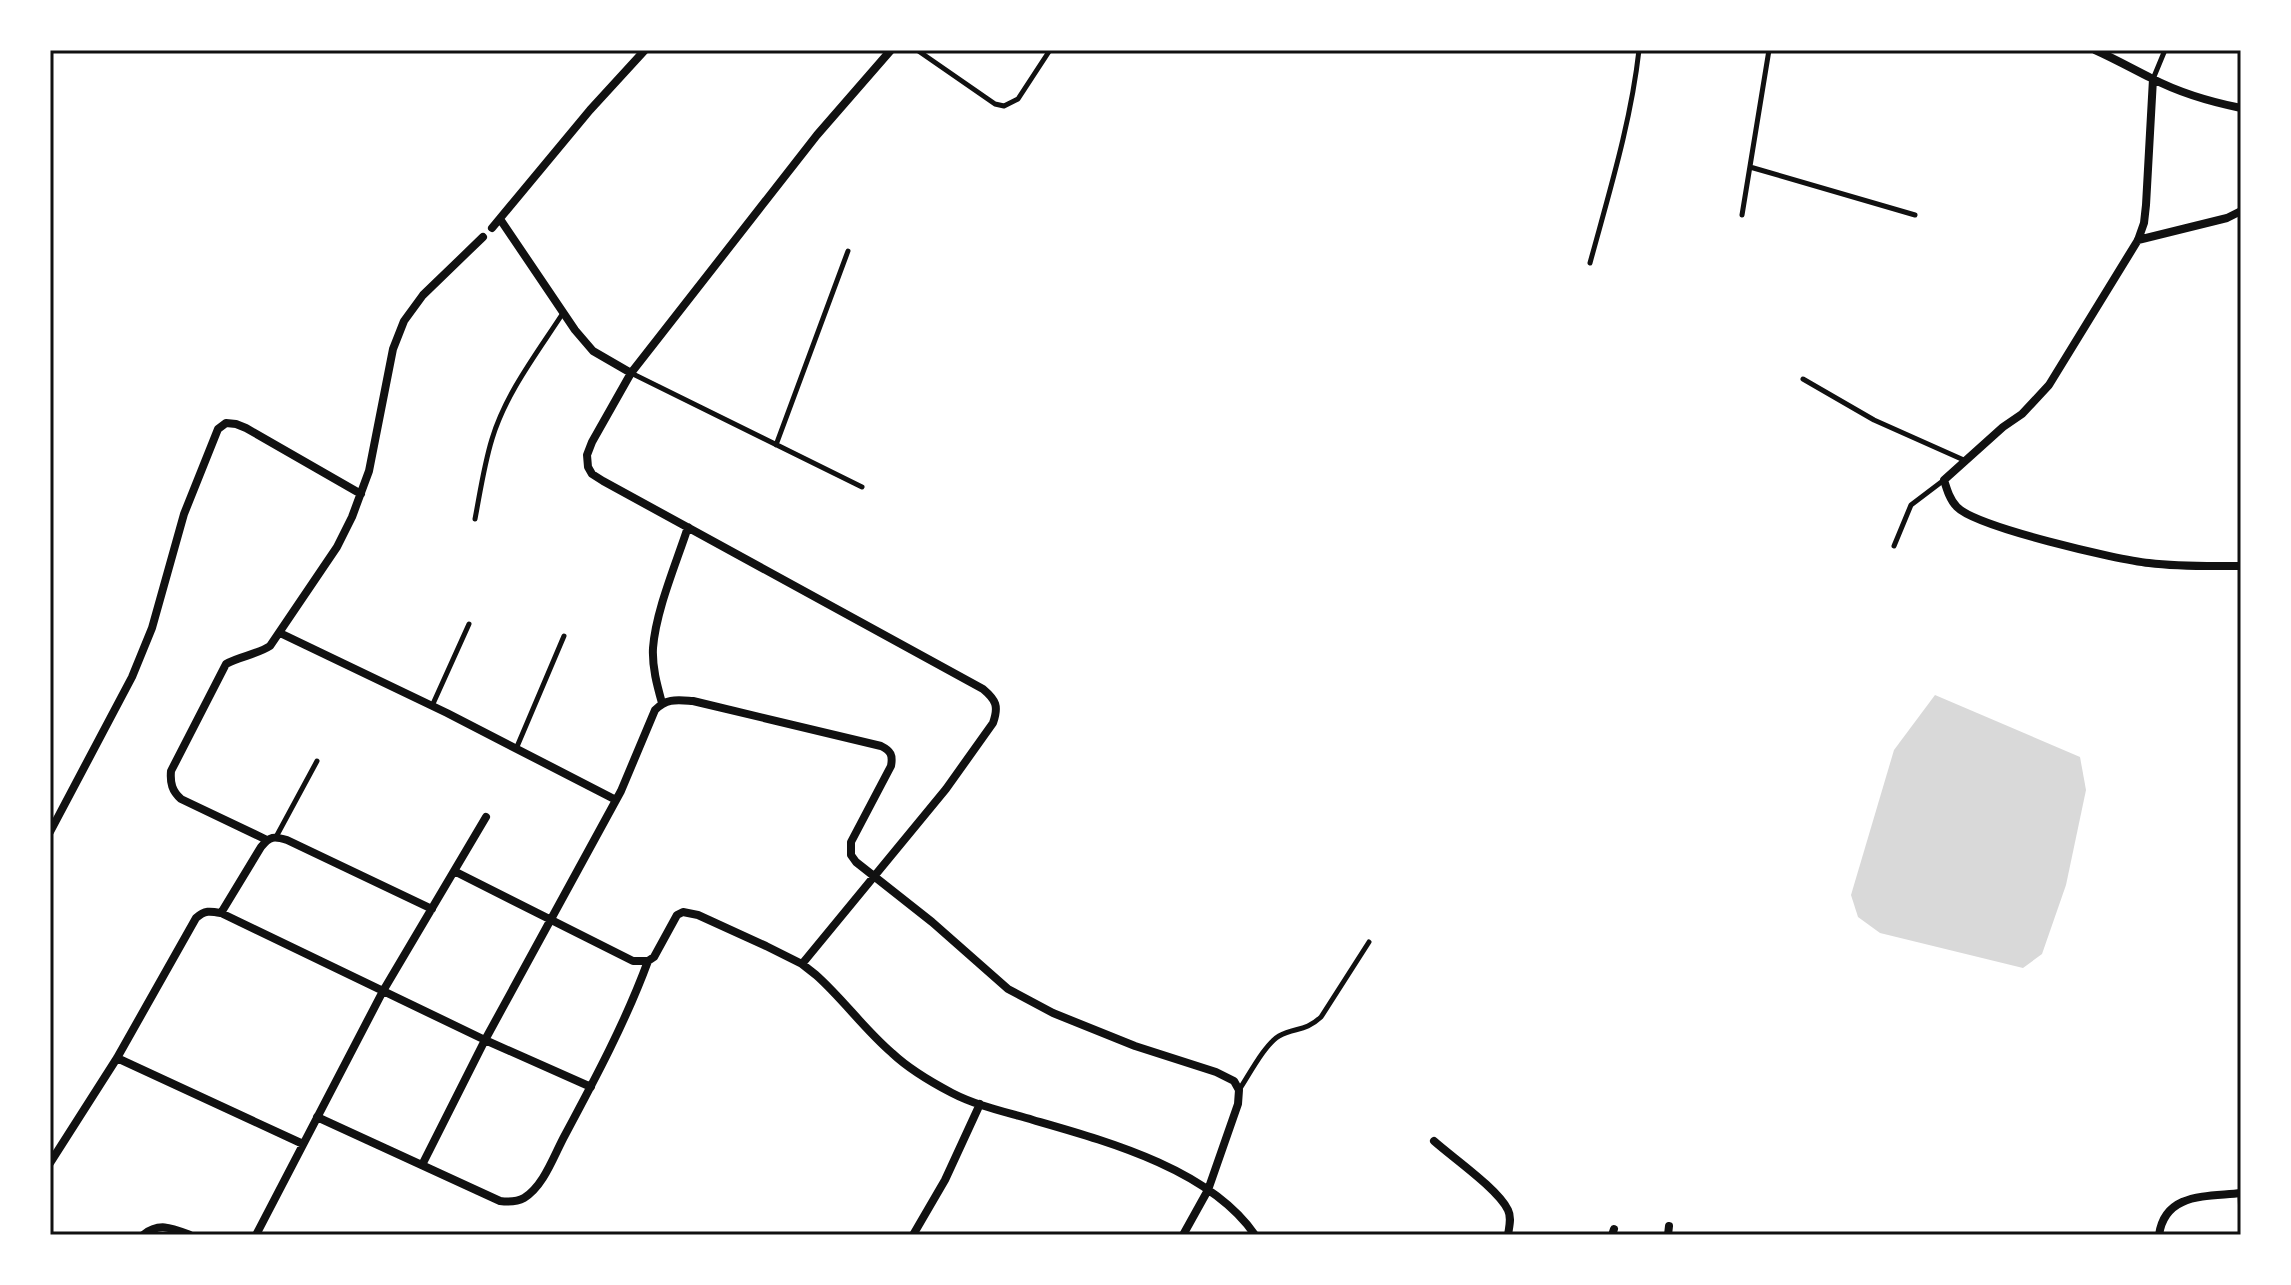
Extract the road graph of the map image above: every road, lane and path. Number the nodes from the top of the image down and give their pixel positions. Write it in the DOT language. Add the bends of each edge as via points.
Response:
graph roads {
  1 [pos="645,50"];
  2 [pos="891,50"];
  3 [pos="917,50"];
  4 [pos="1050,50"];
  5 [pos="1639,50"];
  6 [pos="1769,50"];
  7 [pos="2095,50"];
  8 [pos="2165,50"];
  9 [pos="2153,79"];
  10 [pos="2241,108"];
  11 [pos="1750,167"];
  12 [pos="2241,211"];
  13 [pos="1742,215"];
  14 [pos="1915,215"];
  15 [pos="500,219"];
  16 [pos="492,228"];
  17 [pos="483,237"];
  18 [pos="2138,240"];
  19 [pos="848,251"];
  20 [pos="1590,263"];
  21 [pos="563,312"];
  22 [pos="631,373"];
  23 [pos="1803,379"];
  24 [pos="776,445"];
  25 [pos="1966,461"];
  26 [pos="1944,480"];
  27 [pos="862,487"];
  28 [pos="361,494"];
  29 [pos="475,519"];
  30 [pos="688,527"];
  31 [pos="1894,546"];
  32 [pos="2241,566"];
  33 [pos="469,624"];
  34 [pos="280,633"];
  35 [pos="564,636"];
  36 [pos="662,703"];
  37 [pos="432,706"];
  38 [pos="516,749"];
  39 [pos="317,761"];
  40 [pos="616,800"];
  41 [pos="486,817"];
  42 [pos="50,832"];
  43 [pos="271,838"];
  44 [pos="454,871"];
  45 [pos="874,877"];
  46 [pos="432,909"];
  47 [pos="221,913"];
  48 [pos="551,920"];
  49 [pos="1369,942"];
  50 [pos="648,961"];
  51 [pos="802,964"];
  52 [pos="383,991"];
  53 [pos="485,1040"];
  54 [pos="117,1058"];
  55 [pos="591,1087"];
  56 [pos="1239,1090"];
  57 [pos="980,1104"];
  58 [pos="317,1117"];
  59 [pos="1434,1141"];
  60 [pos="303,1144"];
  61 [pos="50,1163"];
  62 [pos="422,1165"];
  63 [pos="1208,1190"];
  64 [pos="2241,1193"];
  65 [pos="2241,1217"];
  66 [pos="143,1235"];
  67 [pos="190,1235"];
  68 [pos="256,1235"];
  69 [pos="913,1235"];
  70 [pos="1183,1235"];
  71 [pos="1255,1235"];
  72 [pos="1508,1235"];
  73 [pos="2159,1235"];
  1 -- 15 [label="street"];
  2 -- 22 [label="street" via="817,135"];
  3 -- 4 [label="lane" via="1004,106 1018,99"];
  5 -- 20 [label="lane" via="1618,163"];
  6 -- 11 [label="lane"];
  7 -- 9 [label="street"];
  8 -- 9 [label="lane"];
  9 -- 10 [label="street"];
  9 -- 18 [label="street" via="2146,205"];
  11 -- 13 [label="lane"];
  11 -- 14 [label="lane"];
  12 -- 18 [label="street"];
  15 -- 16 [label="street"];
  15 -- 21 [label="street"];
  17 -- 28 [label="street" via="404,321"];
  18 -- 25 [label="street" via="2049,385"];
  19 -- 24 [label="lane"];
  21 -- 22 [label="street" via="593,351"];
  21 -- 29 [label="lane" via="500,417"];
  22 -- 24 [label="lane"];
  22 -- 30 [label="street" via="592,442 588,467 603,481"];
  23 -- 25 [label="lane" via="1874,420"];
  24 -- 27 [label="lane"];
  25 -- 26 [label="street"];
  26 -- 31 [label="lane" via="1911,505"];
  26 -- 32 [label="street" via="1958,509 1987,523 2145,563"];
  28 -- 34 [label="street" via="337,547"];
  28 -- 42 [label="street" via="236,424 218,429 184,514 152,628 132,677"];
  30 -- 36 [label="street" via="656,627 655,676"];
  30 -- 45 [label="street" via="983,689 997,704 993,723"];
  33 -- 37 [label="lane"];
  34 -- 37 [label="street"];
  34 -- 43 [label="street" via="270,646 226,664 170,777 174,794 181,799"];
  35 -- 38 [label="lane"];
  36 -- 40 [label="street"];
  36 -- 45 [label="street" via="693,701 889,750 891,766 850,848 856,862"];
  37 -- 38 [label="street"];
  38 -- 40 [label="street"];
  39 -- 43 [label="lane"];
  40 -- 48 [label="street"];
  41 -- 44 [label="street"];
  43 -- 46 [label="street" via="287,840"];
  43 -- 47 [label="street"];
  44 -- 46 [label="street"];
  44 -- 48 [label="street"];
  45 -- 51 [label="street"];
  45 -- 56 [label="street" via="1028,1001 1135,1046 1216,1072 1234,1081"];
  46 -- 52 [label="street"];
  47 -- 52 [label="street"];
  47 -- 54 [label="street" via="202,912 196,918"];
  48 -- 50 [label="street" via="633,961"];
  48 -- 53 [label="street"];
  49 -- 56 [label="lane" via="1321,1017 1272,1041"];
  50 -- 51 [label="street" via="683,912"];
  50 -- 55 [label="street"];
  51 -- 57 [label="street" via="892,1054 918,1074"];
  52 -- 53 [label="street"];
  52 -- 58 [label="street"];
  53 -- 55 [label="street"];
  53 -- 62 [label="street"];
  54 -- 60 [label="street"];
  54 -- 61 [label="street"];
  55 -- 62 [label="street" via="536,1187 523,1199 500,1201"];
  56 -- 63 [label="street"];
  57 -- 63 [label="street" via="1135,1154"];
  57 -- 69 [label="street"];
  58 -- 60 [label="street"];
  58 -- 62 [label="street"];
  59 -- 72 [label="street" via="1504,1205 1509,1212"];
  60 -- 68 [label="street"];
  63 -- 70 [label="street"];
  63 -- 71 [label="street"];
  64 -- 65 [label="lane"];
  64 -- 73 [label="street" via="2172,1206"];
  66 -- 67 [label="street" via="158,1226"];
}
